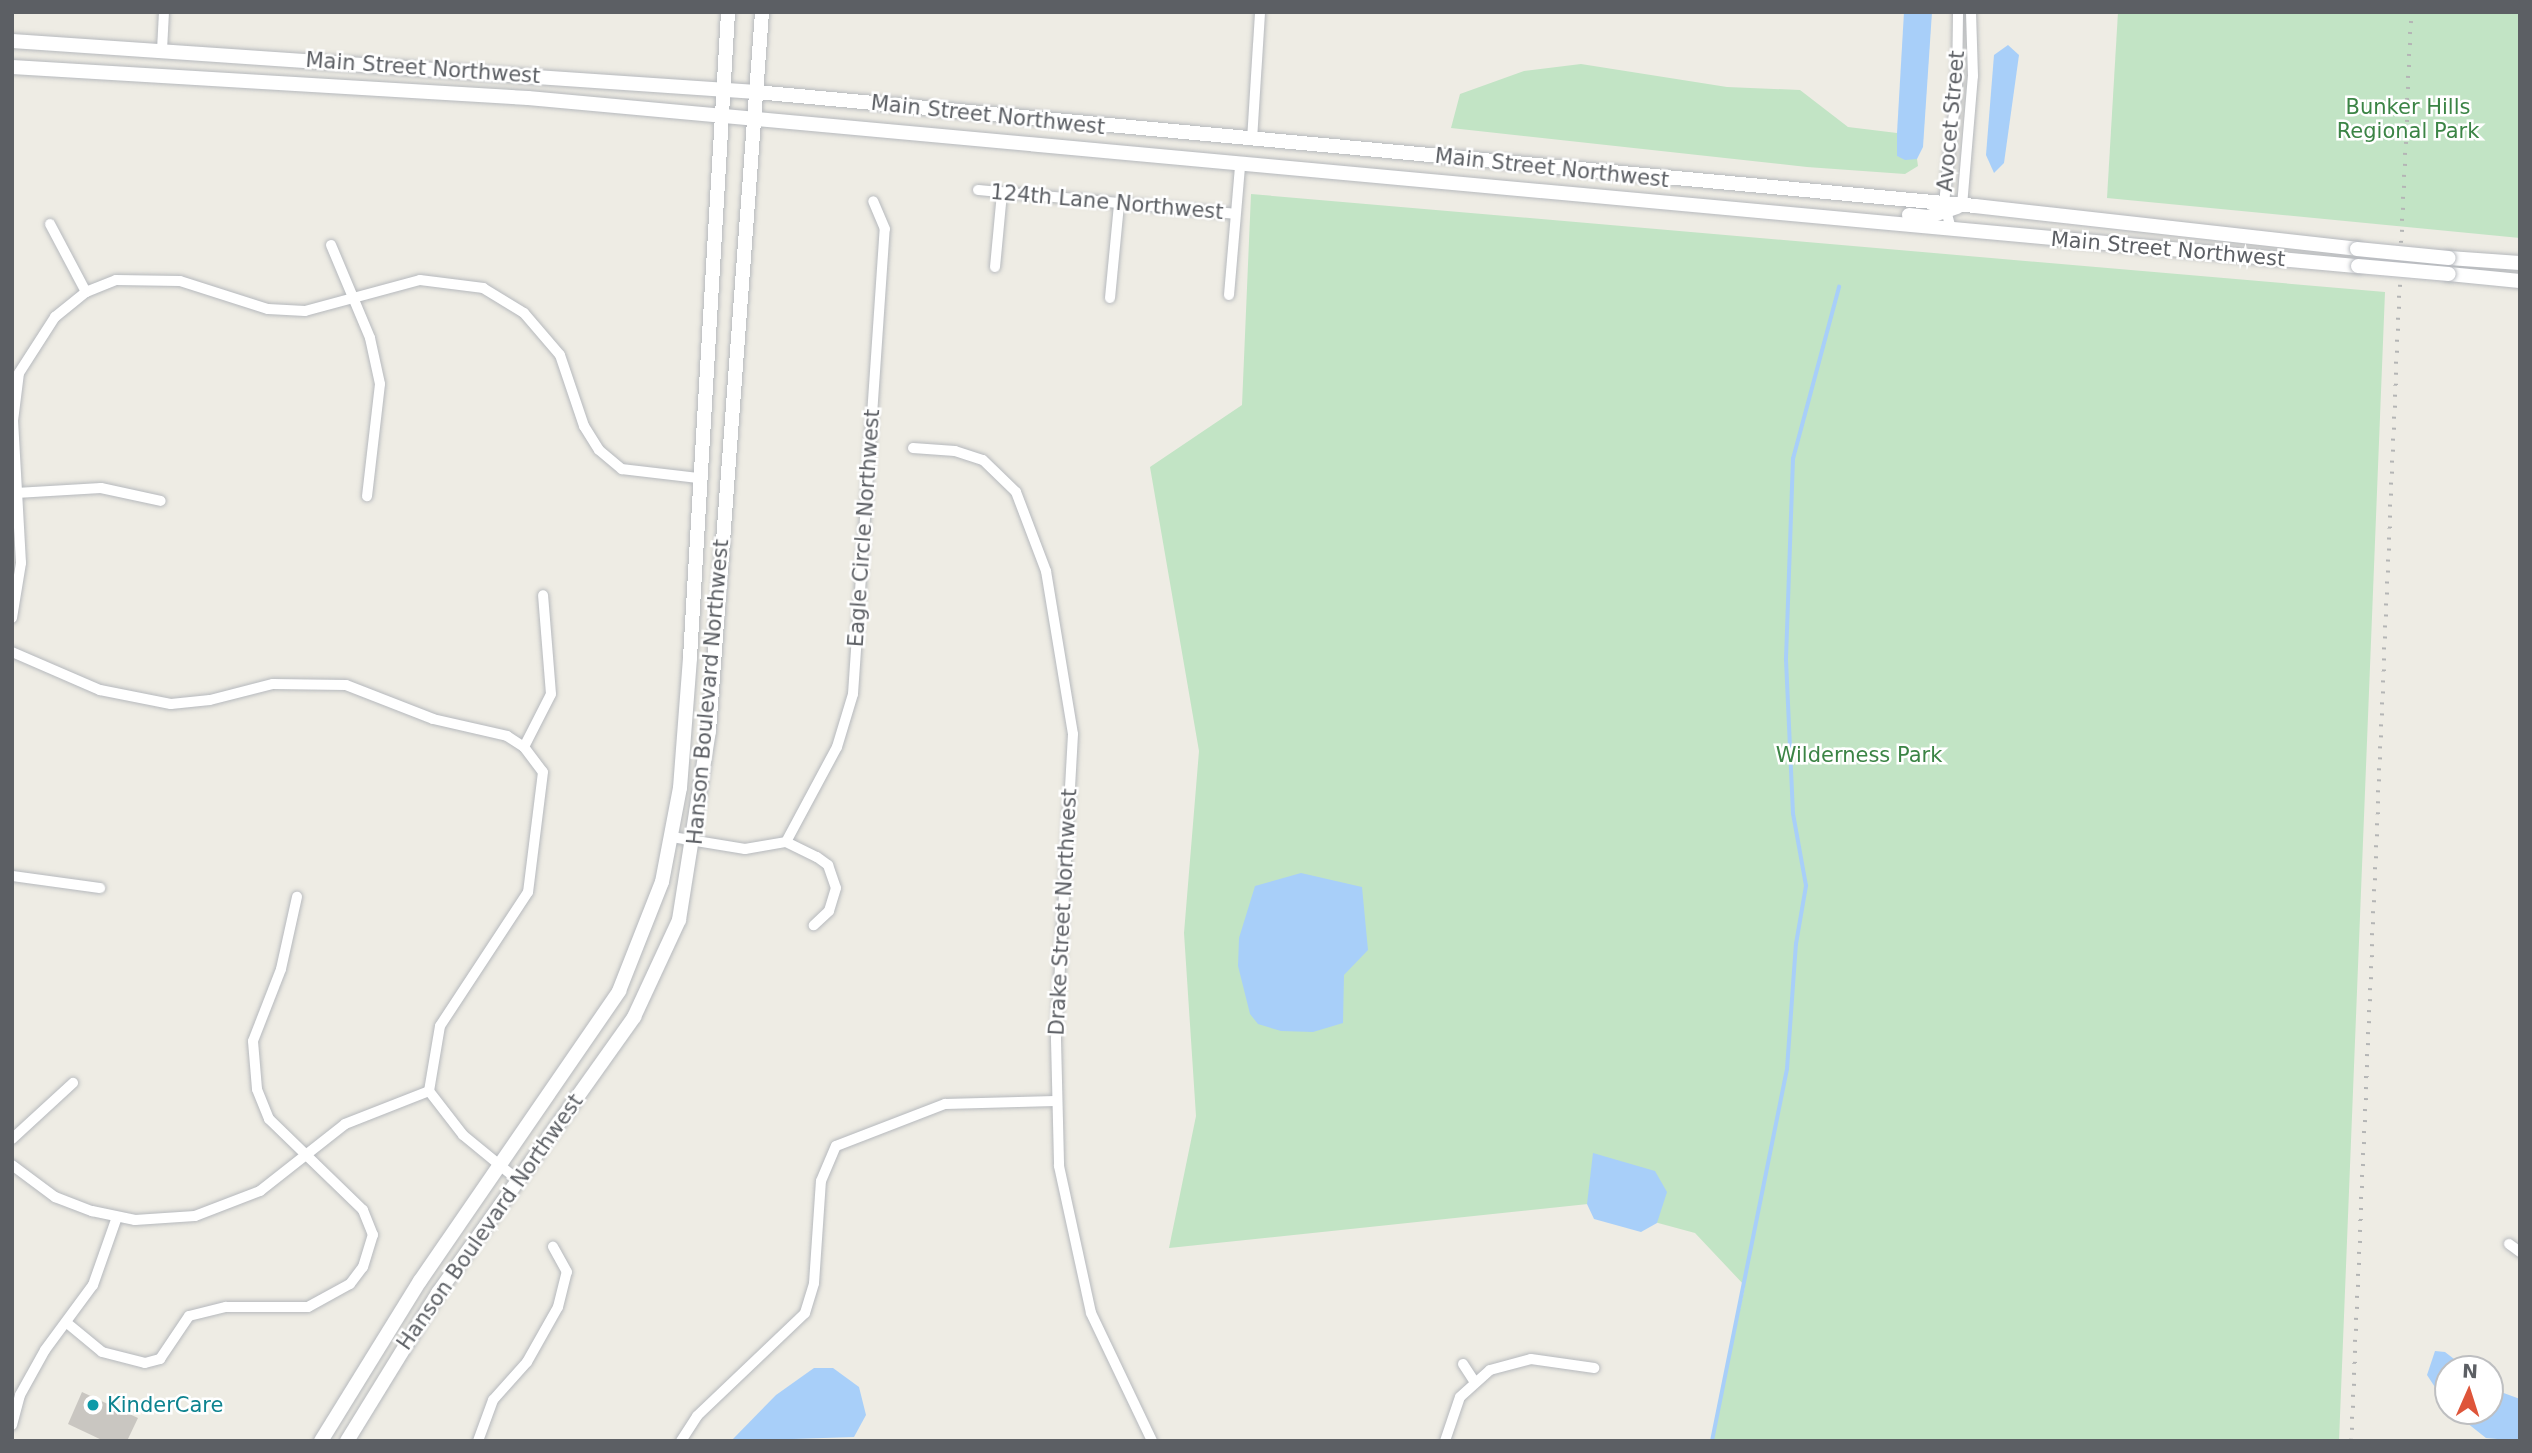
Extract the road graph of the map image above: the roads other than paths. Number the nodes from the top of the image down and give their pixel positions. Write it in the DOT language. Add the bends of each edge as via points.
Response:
graph roads {
  1 [pos="164,12"];
  2 [pos="728,12"];
  3 [pos="762,12"];
  4 [pos="1260,12"];
  5 [pos="1958,12"];
  6 [pos="1971,12"];
  7 [pos="12,41"];
  8 [pos="162,50"];
  9 [pos="12,67"];
  10 [pos="722,89"];
  11 [pos="755,92"];
  12 [pos="720,117"];
  13 [pos="754,121"];
  14 [pos="1252,140"];
  15 [pos="1240,166"];
  16 [pos="978,190"];
  17 [pos="1002,193"];
  18 [pos="873,201"];
  19 [pos="1119,204"];
  20 [pos="1962,206"];
  21 [pos="1945,207"];
  22 [pos="1235,214"];
  23 [pos="1817,215"];
  24 [pos="50,224"];
  25 [pos="1951,229"];
  26 [pos="331,245"];
  27 [pos="2520,263"];
  28 [pos="995,267"];
  29 [pos="2520,281"];
  30 [pos="86,292"];
  31 [pos="1229,295"];
  32 [pos="1110,298"];
  33 [pos="354,302"];
  34 [pos="913,447"];
  35 [pos="699,478"];
  36 [pos="16,493"];
  37 [pos="368,496"];
  38 [pos="161,501"];
  39 [pos="543,596"];
  40 [pos="12,618"];
  41 [pos="12,652"];
  42 [pos="524,747"];
  43 [pos="672,837"];
  44 [pos="786,842"];
  45 [pos="695,844"];
  46 [pos="12,876"];
  47 [pos="100,888"];
  48 [pos="297,897"];
  49 [pos="814,925"];
  50 [pos="73,1083"];
  51 [pos="429,1091"];
  52 [pos="1055,1101"];
  53 [pos="12,1139"];
  54 [pos="304,1155"];
  55 [pos="12,1165"];
  56 [pos="501,1165"];
  57 [pos="519,1181"];
  58 [pos="117,1217"];
  59 [pos="2509,1244"];
  60 [pos="553,1247"];
  61 [pos="2520,1252"];
  62 [pos="66,1323"];
  63 [pos="1463,1364"];
  64 [pos="1594,1367"];
  65 [pos="1474,1381"];
  66 [pos="12,1424"];
  67 [pos="321,1441"];
  68 [pos="347,1441"];
  69 [pos="478,1441"];
  70 [pos="681,1441"];
  71 [pos="1152,1441"];
  72 [pos="1445,1441"];
  1 -- 8 [label="street"];
  2 -- 10 [label="main road, Hanson Boulevard Northwest"];
  3 -- 11 [label="main road, Hanson Boulevard Northwest"];
  4 -- 14 [label="street"];
  5 -- 21 [label="street, Avocet Street" via="1957,86"];
  6 -- 20 [label="street, Avocet Street" via="1972,76"];
  7 -- 8 [label="main road, Main Street Northwest"];
  8 -- 10 [label="main road, Main Street Northwest"];
  9 -- 12 [label="main road, Main Street Northwest" via="528,98"];
  10 -- 11 [label="main road, Main Street Northwest"];
  10 -- 12 [label="main road, Hanson Boulevard Northwest"];
  11 -- 13 [label="main road, Hanson Boulevard Northwest"];
  11 -- 14 [label="main road, Main Street Northwest"];
  12 -- 13 [label="main road, Main Street Northwest"];
  12 -- 35 [label="main road, Hanson Boulevard Northwest"];
  13 -- 15 [label="main road, Main Street Northwest"];
  13 -- 45 [label="main road, Hanson Boulevard Northwest" via="709,731"];
  14 -- 21 [label="main road, Main Street Northwest"];
  15 -- 22 [label="street"];
  15 -- 23 [label="main road, Main Street Northwest"];
  16 -- 17 [label="street, 124th Lane Northwest"];
  17 -- 19 [label="street, 124th Lane Northwest"];
  17 -- 28 [label="street"];
  18 -- 44 [label="street, Eagle Circle Northwest" via="885,229 853,694 837,747"];
  19 -- 22 [label="street, 124th Lane Northwest"];
  19 -- 32 [label="street"];
  20 -- 21 [label="main road, Main Street Northwest"];
  20 -- 27 [label="main road, Main Street Northwest, bridge"];
  21 -- 23 [label="main road, Main Street Northwest" via="1928,217 1839,208"];
  21 -- 25 [label="street, Avocet Street"];
  22 -- 31 [label="street"];
  23 -- 25 [label="main road, Main Street Northwest"];
  24 -- 30 [label="street"];
  25 -- 29 [label="main road, Main Street Northwest, bridge"];
  26 -- 33 [label="street"];
  30 -- 33 [label="street" via="116,280 156,278 268,309 304,311"];
  30 -- 36 [label="street" via="55,317 19,373 13,421"];
  33 -- 35 [label="street" via="420,280 466,282 506,299 560,355 584,426 599,450 622,469"];
  33 -- 37 [label="street" via="380,384"];
  34 -- 52 [label="street, Drake Street Northwest" via="955,451 983,460 1016,492 1057,616 1073,734"];
  35 -- 43 [label="main road, Hanson Boulevard Northwest"];
  36 -- 38 [label="street" via="101,488"];
  36 -- 40 [label="street" via="21,563"];
  39 -- 42 [label="street" via="551,694"];
  41 -- 42 [label="street" via="100,690 171,704 210,700 272,684 346,685 433,719 507,736"];
  42 -- 51 [label="street" via="543,772 528,892 440,1026"];
  43 -- 45 [label="street"];
  43 -- 56 [label="main road, Hanson Boulevard Northwest" via="651,919 619,991"];
  44 -- 45 [label="street" via="745,849"];
  44 -- 49 [label="street" via="828,864 835,875 835,900"];
  45 -- 57 [label="main road, Hanson Boulevard Northwest" via="679,920 653,984"];
  46 -- 47 [label="street"];
  48 -- 54 [label="street" via="281,969 253,1041 262,1103 269,1119"];
  50 -- 53 [label="street"];
  51 -- 54 [label="street" via="366,1113"];
  51 -- 56 [label="street" via="463,1135"];
  52 -- 70 [label="street" via="945,1104 836,1146 821,1181 814,1283 805,1312 697,1416"];
  52 -- 71 [label="street, Drake Street Northwest" via="1059,1166 1091,1313"];
  54 -- 58 [label="street" via="260,1191 222,1209 168,1219"];
  54 -- 62 [label="street" via="326,1179 356,1198 370,1222 370,1253 350,1284 308,1307 205,1309 189,1316 160,1359 145,1363 102,1352"];
  55 -- 58 [label="street" via="55,1197"];
  56 -- 57 [label="street"];
  56 -- 67 [label="main road, Hanson Boulevard Northwest" via="420,1281"];
  57 -- 68 [label="main road, Hanson Boulevard Northwest" via="438,1293"];
  58 -- 62 [label="street" via="93,1286"];
  59 -- 61 [label="street"];
  60 -- 69 [label="street" via="567,1272 558,1307 527,1362 493,1400"];
  62 -- 66 [label="street" via="24,1387"];
  63 -- 65 [label="street"];
  64 -- 65 [label="street" via="1531,1359 1490,1370"];
  65 -- 72 [label="street" via="1460,1397"];
}
